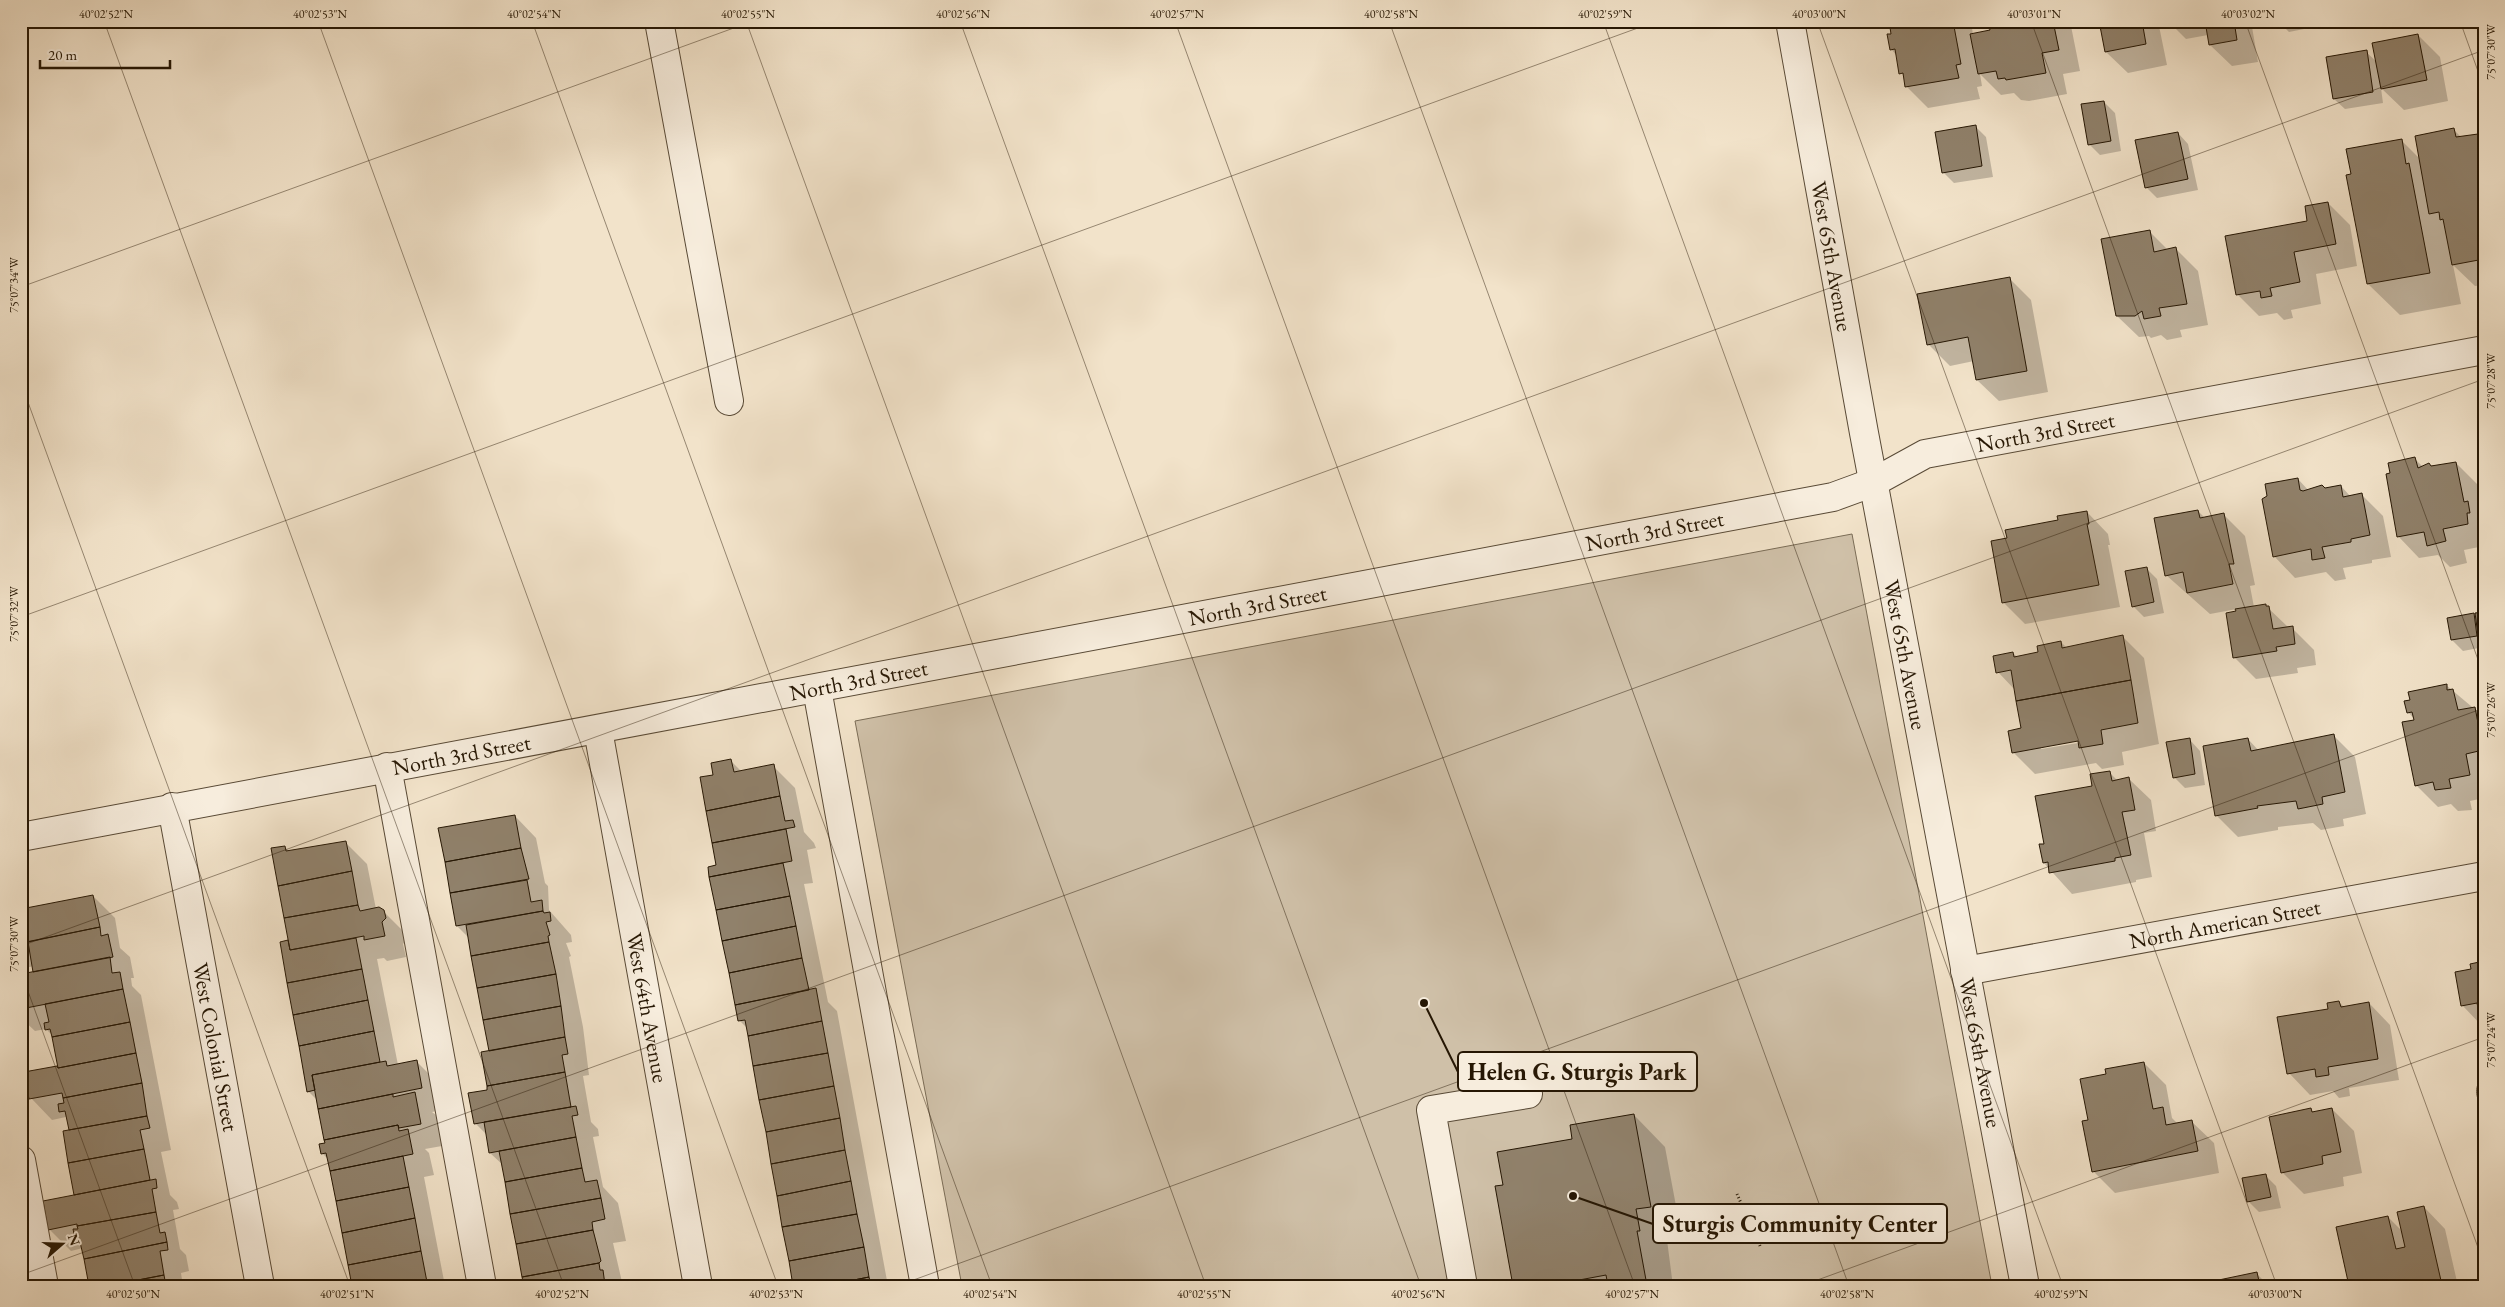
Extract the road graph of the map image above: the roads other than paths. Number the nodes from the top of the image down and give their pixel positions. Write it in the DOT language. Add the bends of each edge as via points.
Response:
graph roads {
  1 [pos="659,21"];
  2 [pos="1790,21"];
  3 [pos="2484,350"];
  4 [pos="729,401"];
  5 [pos="1874,482"];
  6 [pos="817,689"];
  7 [pos="598,730"];
  8 [pos="387,767"];
  9 [pos="172,807"];
  10 [pos="21,837"];
  11 [pos="2484,876"];
  12 [pos="1966,971"];
  13 [pos="1528,1094"];
  14 [pos="21,1160"];
  15 [pos="44,1286"];
  16 [pos="260,1286"];
  17 [pos="482,1286"];
  18 [pos="698,1286"];
  19 [pos="925,1286"];
  20 [pos="1463,1286"];
  21 [pos="2025,1286"];
  1 -- 4 [label="street"];
  2 -- 5 [label="street, West 65th Avenue"];
  3 -- 5 [label="street, North 3rd Street" via="1925,454"];
  5 -- 6 [label="street, North 3rd Street" via="1833,497"];
  5 -- 12 [label="street, West 65th Avenue"];
  6 -- 7 [label="street, North 3rd Street"];
  6 -- 19 [label="street"];
  7 -- 8 [label="street, North 3rd Street"];
  7 -- 18 [label="street, West 64th Avenue"];
  8 -- 9 [label="street, North 3rd Street"];
  8 -- 17 [label="street"];
  9 -- 10 [label="street, North 3rd Street"];
  9 -- 16 [label="street, West Colonial Street"];
  11 -- 12 [label="street, North American Street"];
  12 -- 21 [label="street, West 65th Avenue"];
  13 -- 20 [label="street" via="1432,1110"];
  14 -- 15 [label="street"];
}
